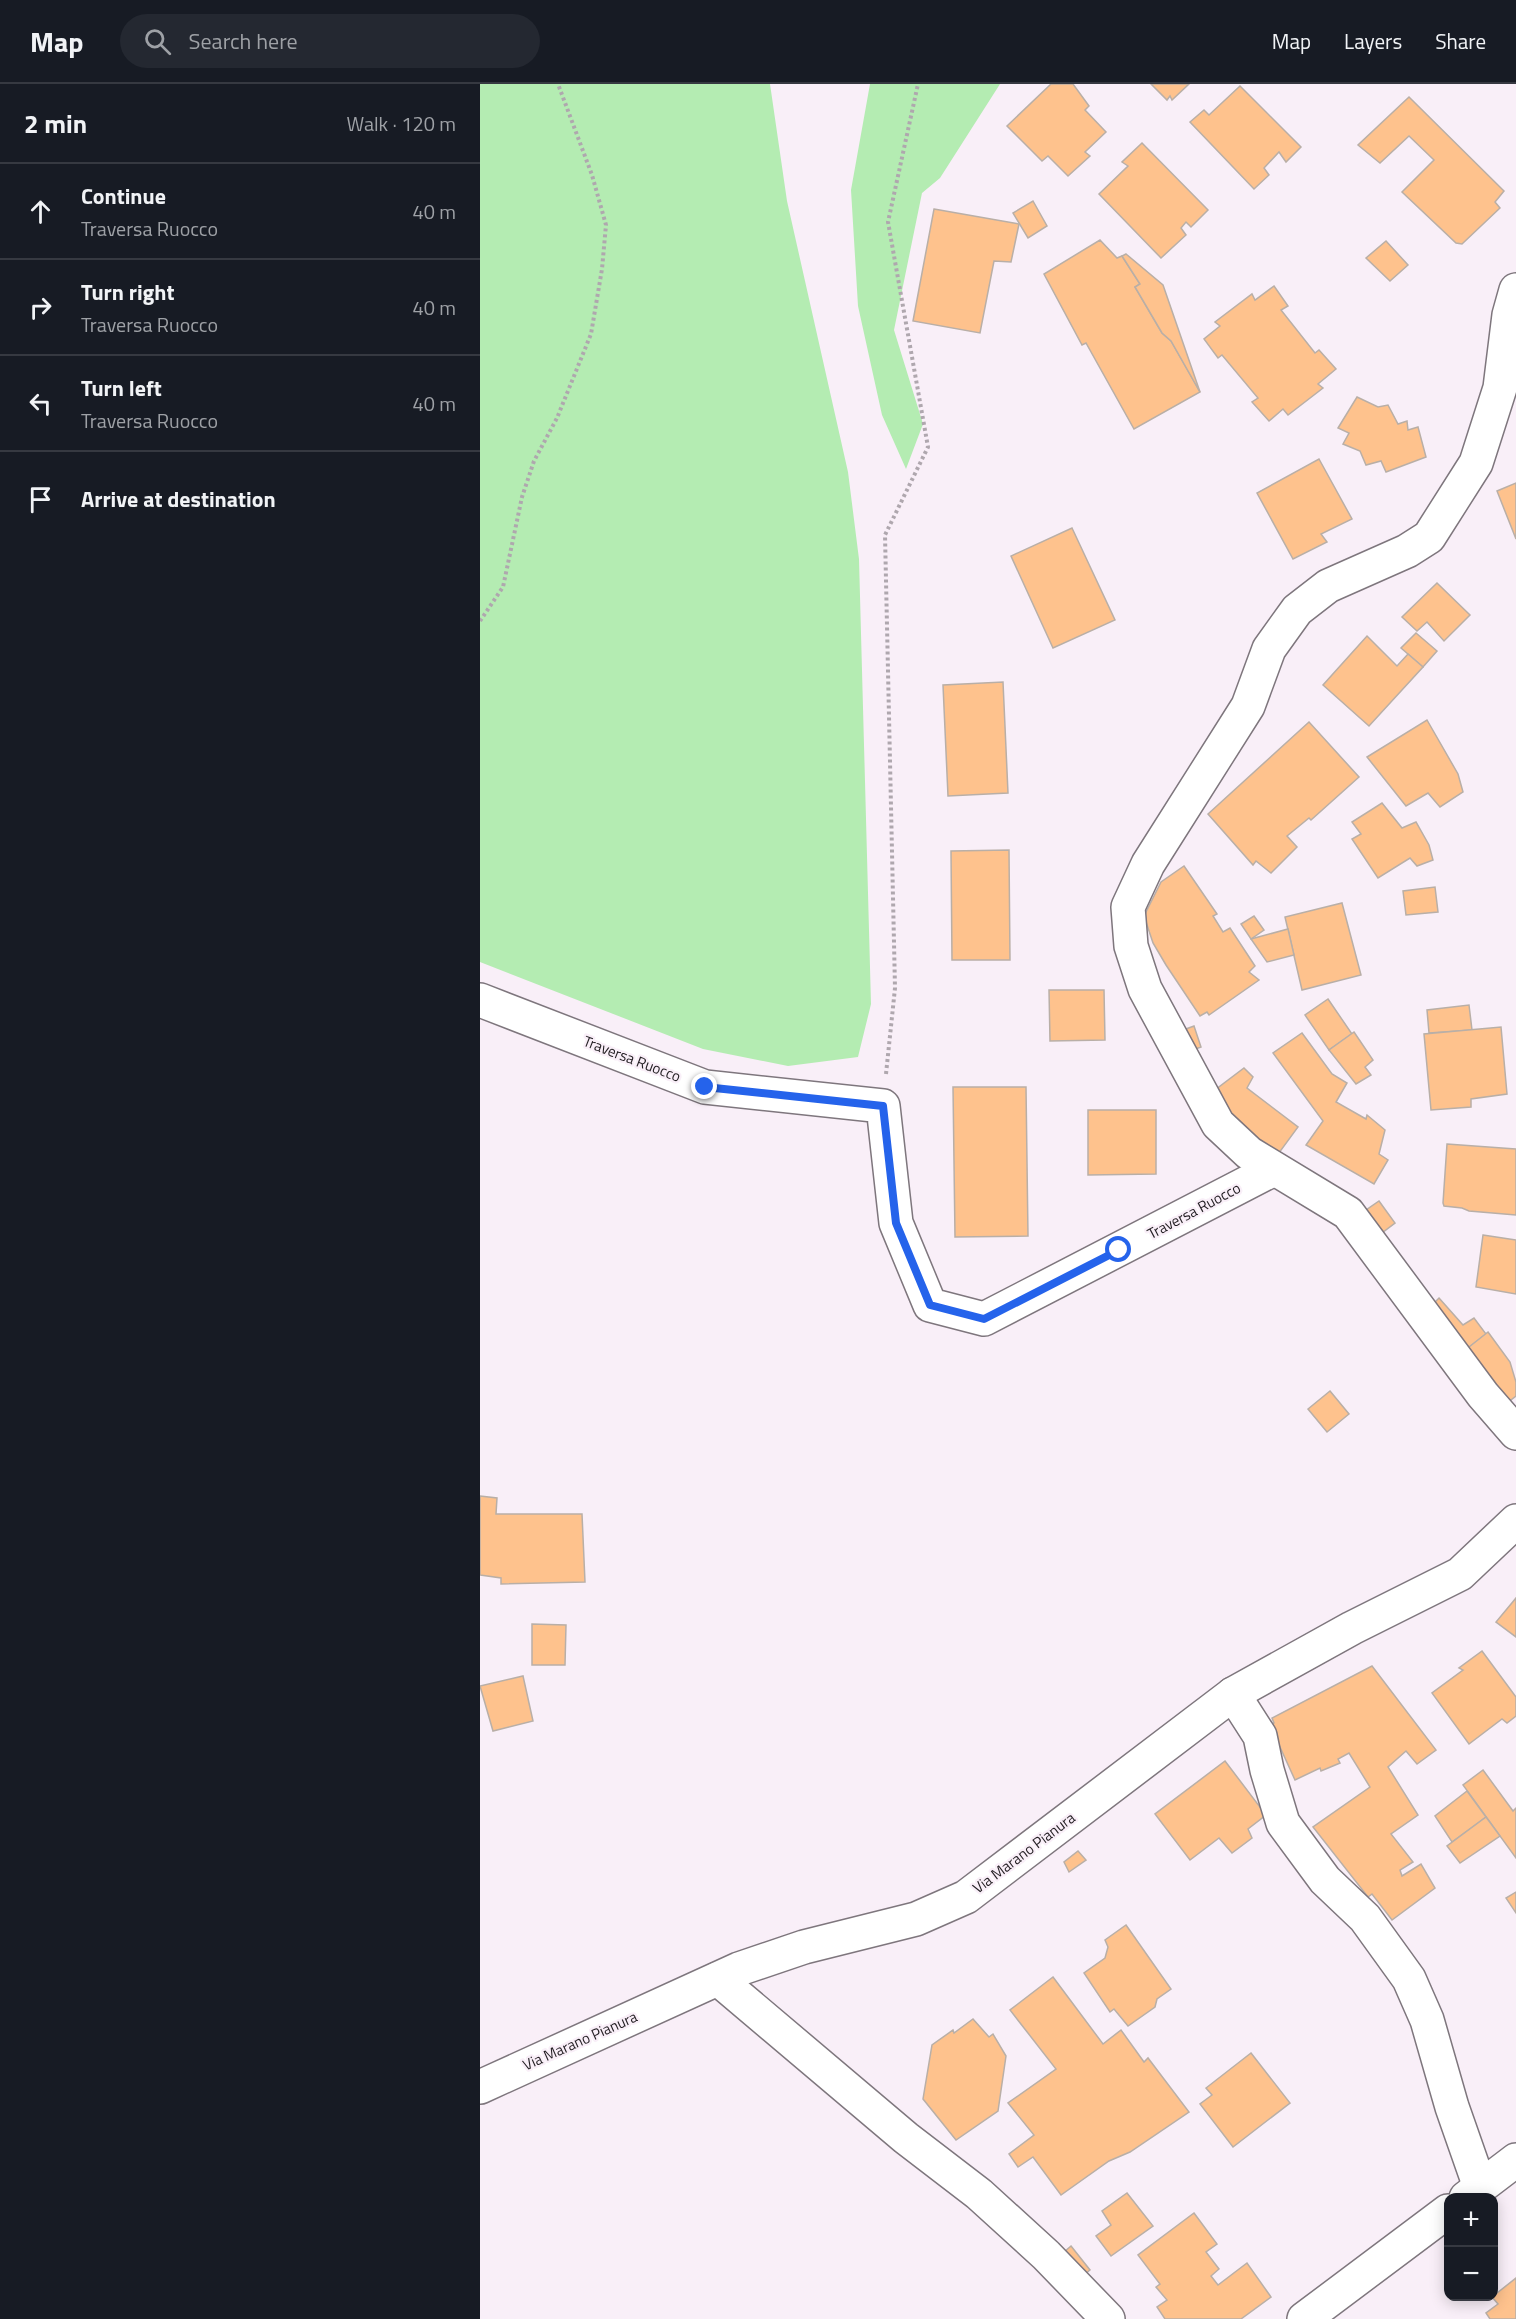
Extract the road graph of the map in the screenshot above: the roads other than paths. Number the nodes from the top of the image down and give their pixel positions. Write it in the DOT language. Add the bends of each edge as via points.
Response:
graph roads {
  1 [pos="1516,290"];
  2 [pos="480,1000"];
  3 [pos="1274,1169"];
  4 [pos="1516,1433"];
  5 [pos="1516,1521"];
  6 [pos="1233,1694"];
  7 [pos="718,1979"];
  8 [pos="480,2087"];
  9 [pos="1516,2160"];
  10 [pos="1473,2192"];
  11 [pos="1444,2215"];
  12 [pos="1108,2319"];
  13 [pos="1304,2319"];
  1 -- 3 [label="street" via="1500,387 1476,463 1429,537 1407,552 1328,586 1297,610 1269,649 1248,706 1148,864 1128,908 1131,946 1145,989 1218,1124 1249,1153"];
  2 -- 3 [label="street, Traversa Ruocco" via="705,1087 883,1106 896,1223 930,1305 984,1319"];
  3 -- 4 [label="street" via="1348,1213 1483,1395"];
  5 -- 6 [label="street, Via Marano Pianura" via="1460,1574"];
  6 -- 7 [label="street, Via Marano Pianura" via="966,1897 916,1919 804,1947"];
  6 -- 10 [label="street" via="1260,1736 1283,1823 1325,1880 1365,1918 1409,1979 1427,2020"];
  7 -- 8 [label="street, Via Marano Pianura"];
  7 -- 12 [label="street" via="906,2138 979,2194"];
  9 -- 10 [label="street"];
  11 -- 13 [label="street"];
}
